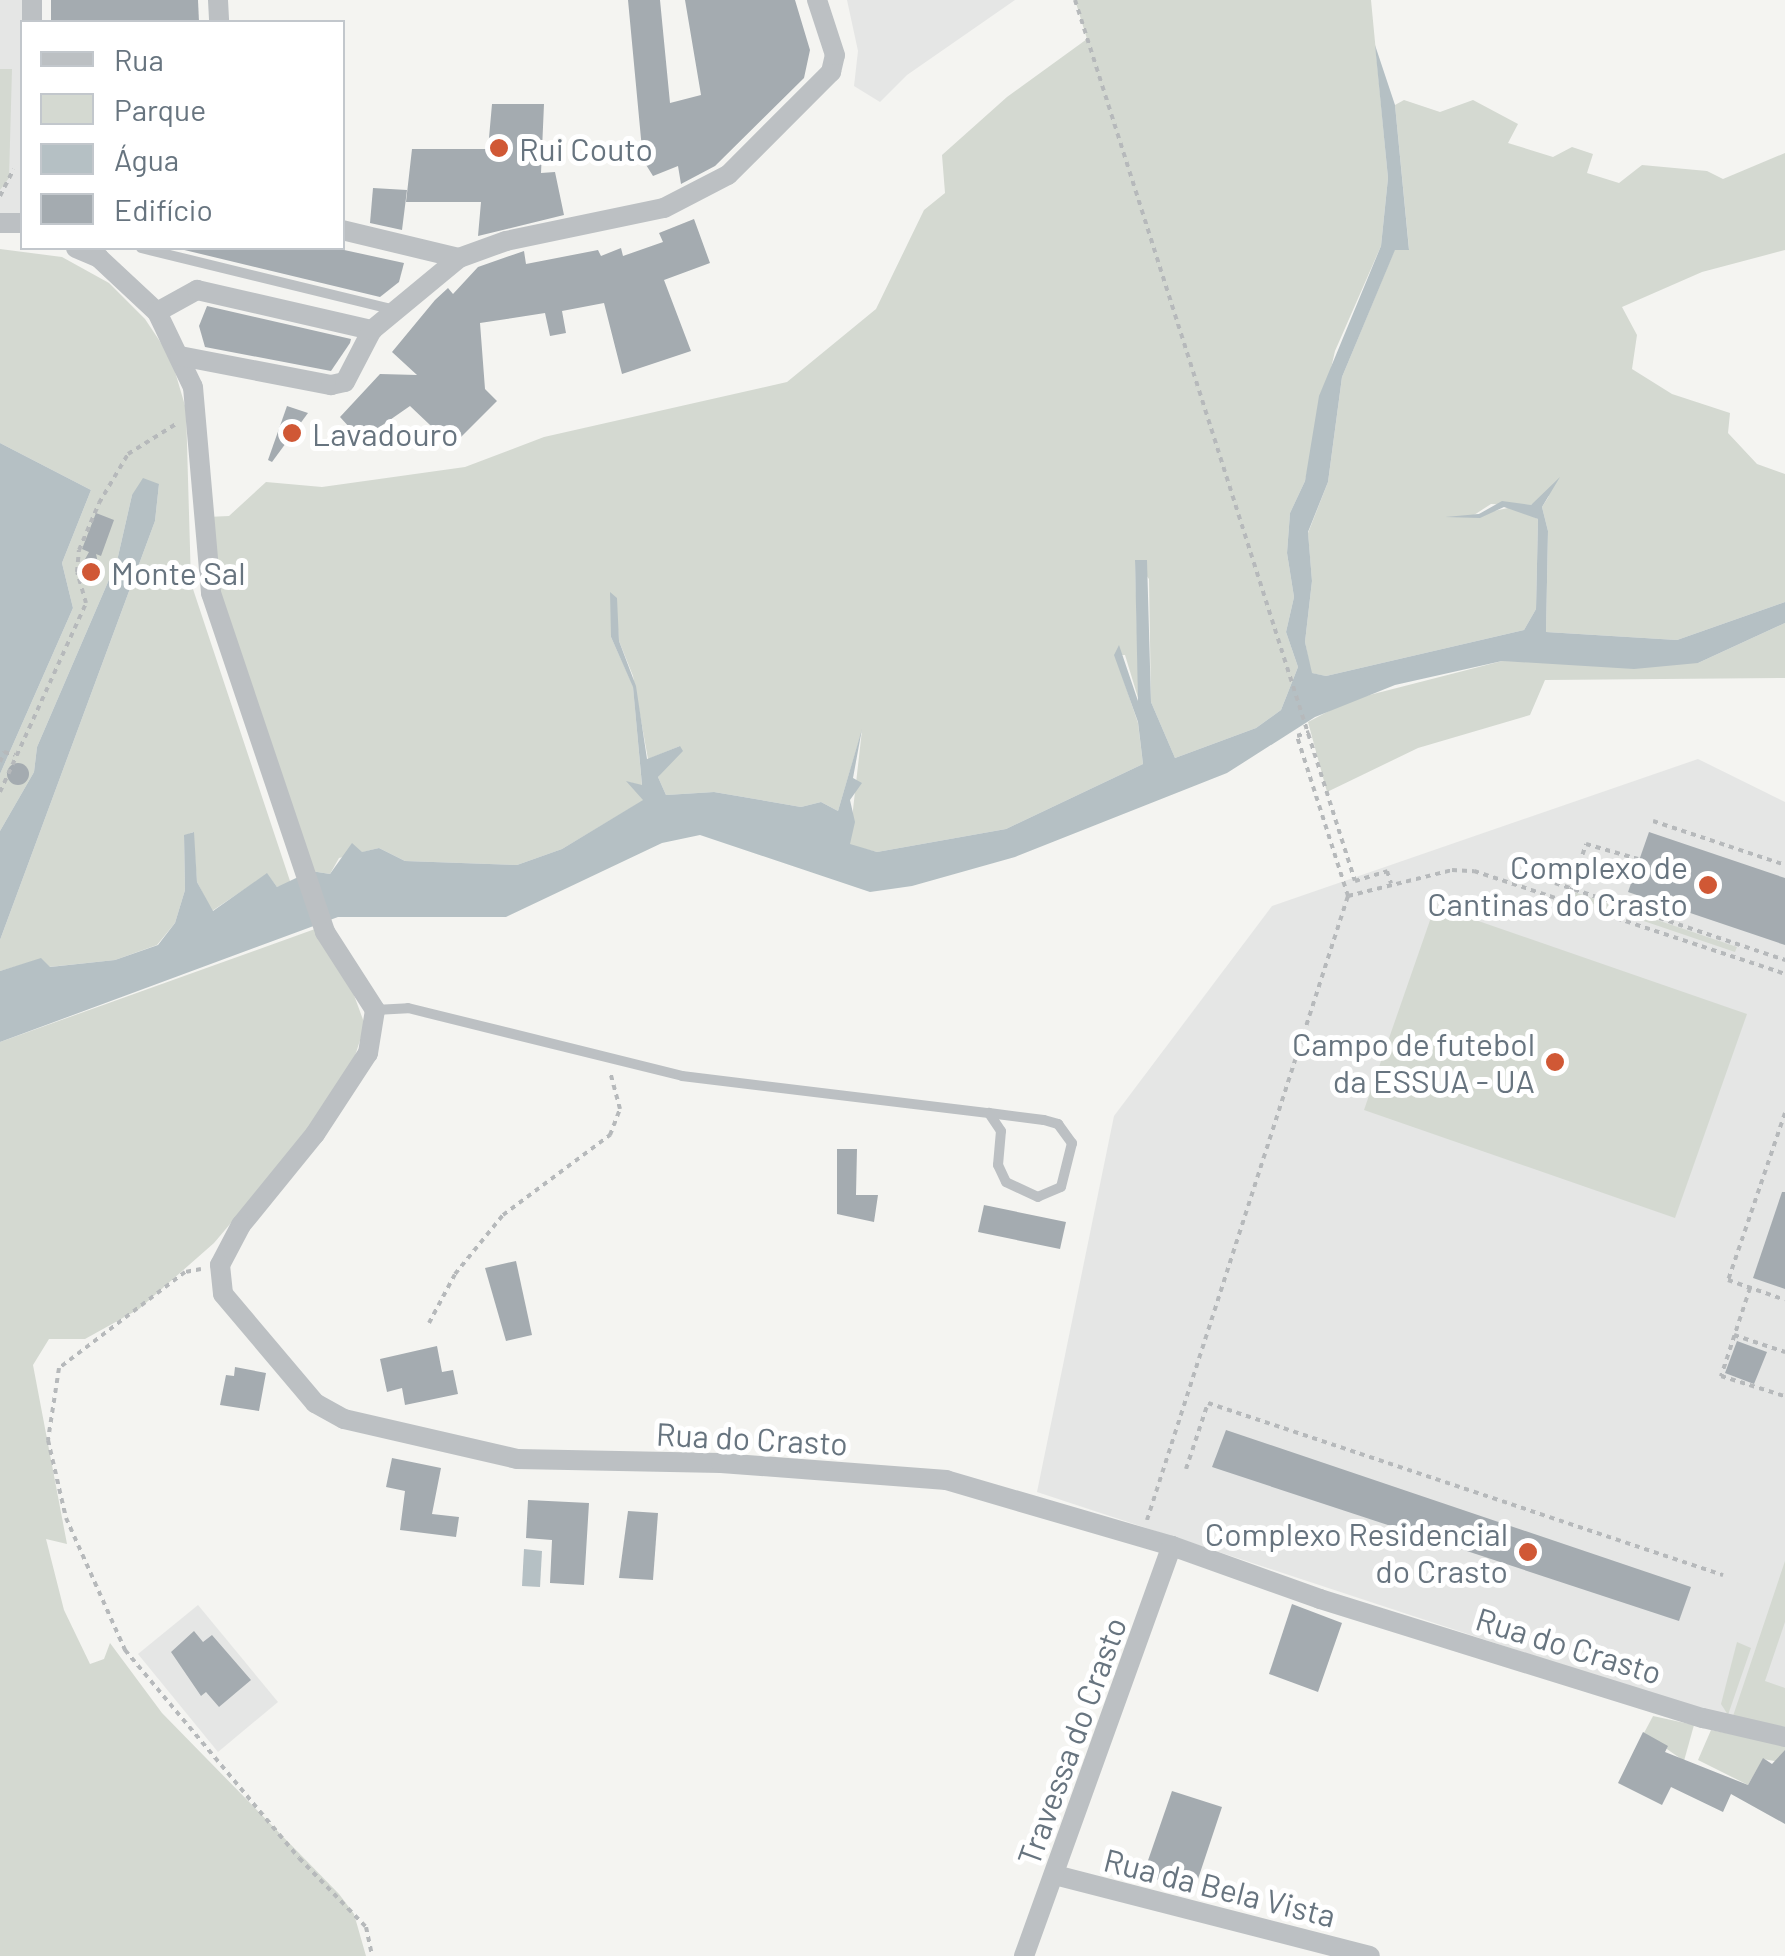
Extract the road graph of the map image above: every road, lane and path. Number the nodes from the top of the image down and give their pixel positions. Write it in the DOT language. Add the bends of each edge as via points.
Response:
graph roads {
  1 [pos="817,0"];
  2 [pos="1075,0"];
  3 [pos="14,169"];
  4 [pos="0,196"];
  5 [pos="345,231"];
  6 [pos="81,250"];
  7 [pos="146,250"];
  8 [pos="459,258"];
  9 [pos="396,310"];
  10 [pos="156,312"];
  11 [pos="372,330"];
  12 [pos="180,356"];
  13 [pos="198,412"];
  14 [pos="1309,732"];
  15 [pos="13,755"];
  16 [pos="0,762"];
  17 [pos="0,792"];
  18 [pos="1653,821"];
  19 [pos="1638,859"];
  20 [pos="1785,866"];
  21 [pos="1555,882"];
  22 [pos="1391,883"];
  23 [pos="1572,888"];
  24 [pos="1348,896"];
  25 [pos="1567,902"];
  26 [pos="1740,945"];
  27 [pos="1736,958"];
  28 [pos="1785,960"];
  29 [pos="1785,974"];
  30 [pos="375,1010"];
  31 [pos="601,1055"];
  32 [pos="989,1113"];
  33 [pos="1785,1113"];
  34 [pos="220,1265"];
  35 [pos="1750,1288"];
  36 [pos="1785,1300"];
  37 [pos="429,1324"];
  38 [pos="1734,1335"];
  39 [pos="1785,1352"];
  40 [pos="1784,1396"];
  41 [pos="1186,1469"];
  42 [pos="1142,1537"];
  43 [pos="1172,1546"];
  44 [pos="1723,1576"];
  45 [pos="1785,1737"];
  46 [pos="1055,1876"];
  47 [pos="372,1956"];
  48 [pos="1024,1956"];
  49 [pos="1370,1956"];
  1 -- 8 [label="street" via="834,55 831,72 728,175 664,208 506,241"];
  2 -- 14 [label="path"];
  3 -- 4 [label="path"];
  5 -- 8 [label="street"];
  6 -- 10 [label="street" via="99,258"];
  7 -- 9 [label="lane"];
  8 -- 9 [label="street"];
  9 -- 11 [label="street"];
  10 -- 11 [label="street" via="197,290"];
  10 -- 12 [label="street"];
  11 -- 12 [label="street" via="345,382 332,385"];
  12 -- 13 [label="street"];
  13 -- 15 [label="path" via="128,454 100,502 79,550 86,603"];
  13 -- 30 [label="street" via="211,593 325,932"];
  14 -- 22 [label="path" via="1356,881 1387,871"];
  14 -- 24 [label="path" via="1298,736"];
  15 -- 16 [label="path" via="4,752"];
  15 -- 17 [label="path"];
  18 -- 20 [label="path"];
  19 -- 23 [label="path" via="1586,844"];
  21 -- 23 [label="path"];
  22 -- 24 [label="path"];
  22 -- 25 [label="path" via="1474,871"];
  23 -- 25 [label="path"];
  23 -- 26 [label="path"];
  24 -- 42 [label="path"];
  25 -- 27 [label="path"];
  26 -- 27 [label="path"];
  26 -- 28 [label="path"];
  27 -- 29 [label="path"];
  30 -- 31 [label="lane" via="408,1008"];
  30 -- 34 [label="street" via="368,1053 316,1134 241,1226"];
  31 -- 32 [label="lane" via="682,1076"];
  31 -- 37 [label="path" via="620,1093 610,1135 503,1214 455,1274"];
  32 -- 32 [label="lane" via="1044,1120 1066,1131 1072,1143 1061,1187 1038,1197 1006,1182 998,1165 1002,1130"];
  33 -- 35 [label="path" via="1728,1280"];
  34 -- 42 [label="street, Rua do Crasto" via="222,1294 315,1402 344,1420 517,1459 721,1463 946,1480"];
  34 -- 47 [label="path" via="185,1272 60,1368 48,1440 66,1518 124,1650 298,1858 366,1926"];
  35 -- 36 [label="path"];
  35 -- 38 [label="path"];
  38 -- 39 [label="path"];
  38 -- 40 [label="path" via="1720,1376"];
  41 -- 44 [label="path" via="1208,1403"];
  42 -- 43 [label="street, Rua do Crasto"];
  43 -- 45 [label="street, Rua do Crasto" via="1320,1599 1703,1718"];
  43 -- 46 [label="street, Travessa do Crasto"];
  46 -- 48 [label="street, Travessa do Crasto"];
  46 -- 49 [label="street, Rua da Bela Vista"];
}
